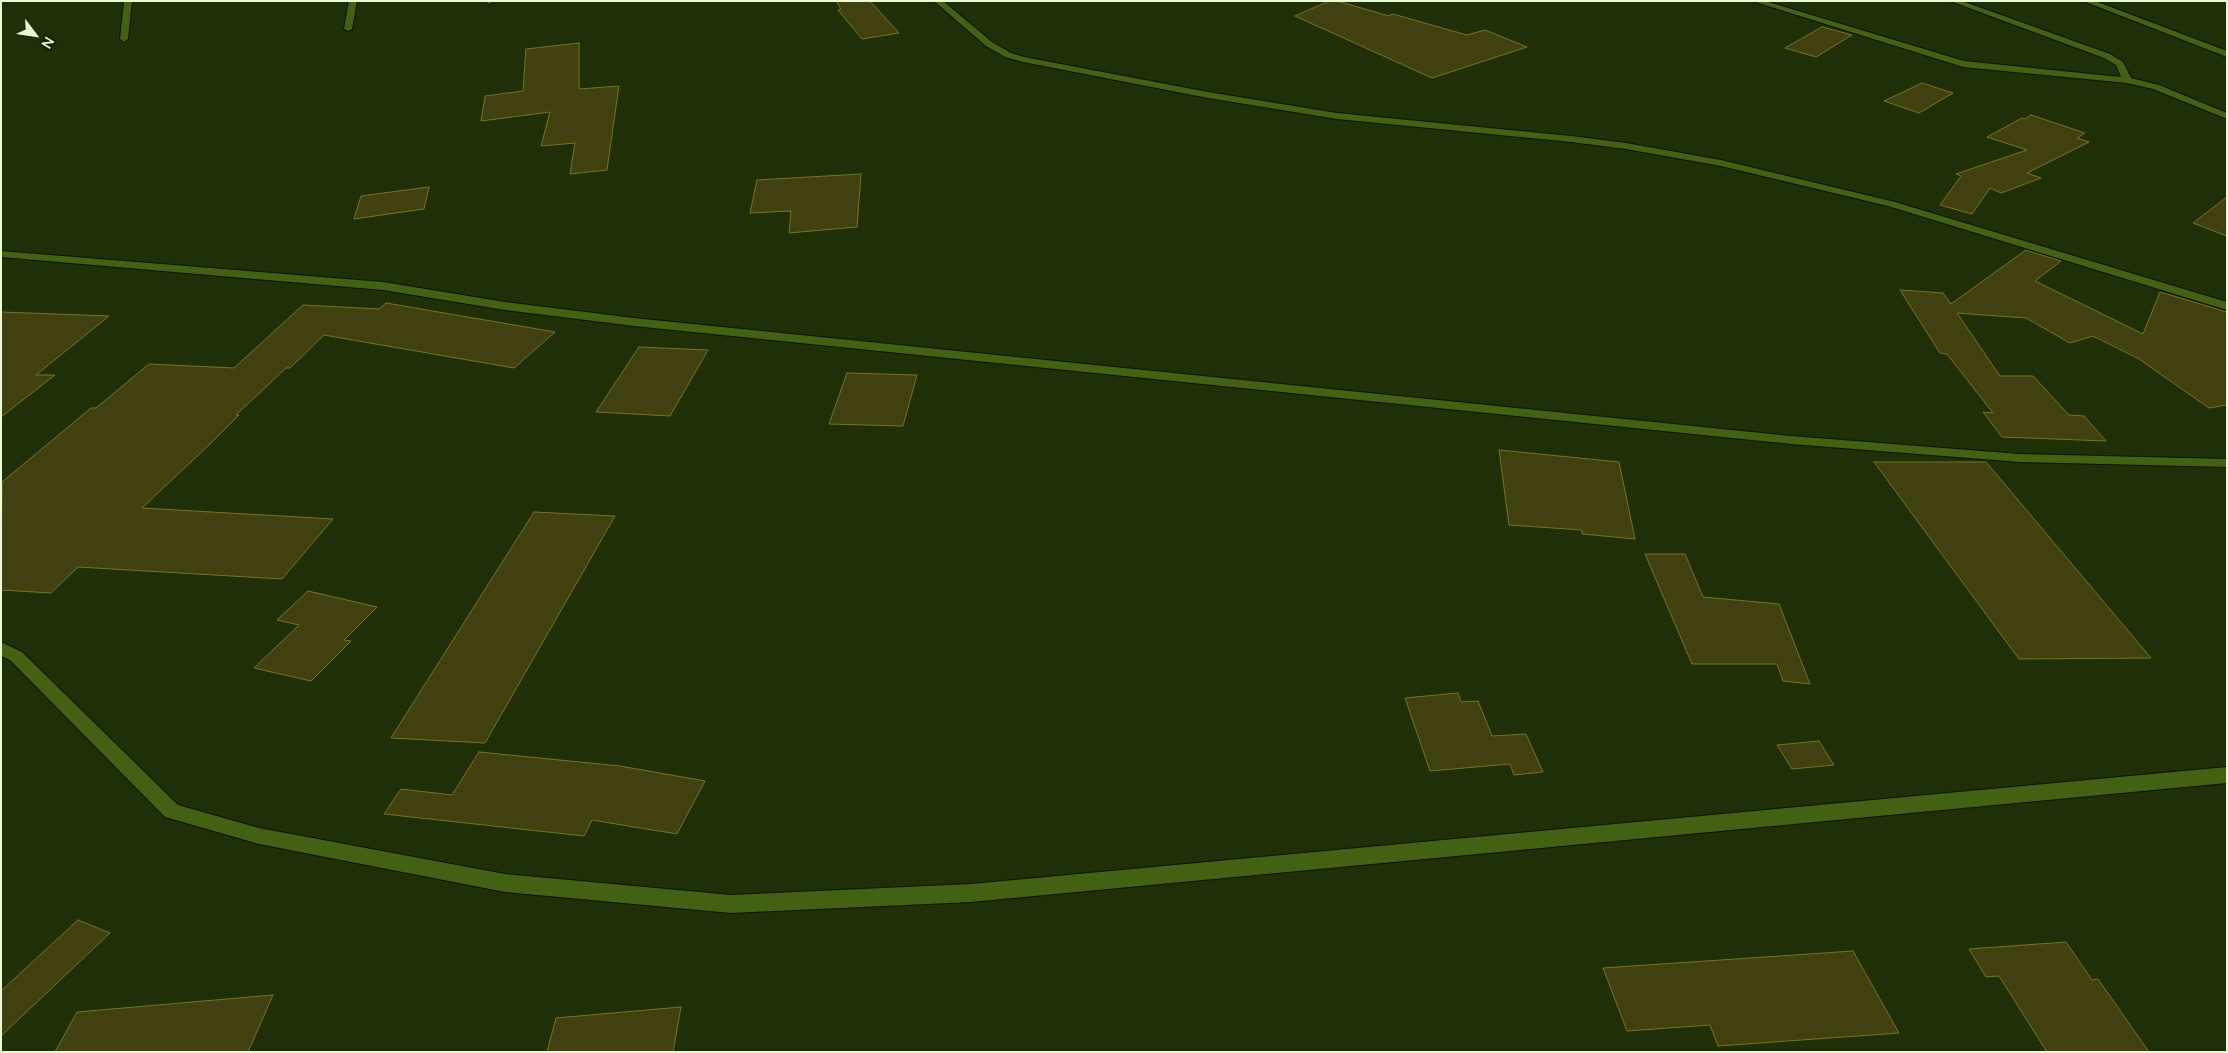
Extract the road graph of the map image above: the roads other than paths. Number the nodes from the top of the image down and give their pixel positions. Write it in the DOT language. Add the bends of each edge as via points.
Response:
graph roads {
  1 [pos="128,1"];
  2 [pos="352,1"];
  3 [pos="938,1"];
  4 [pos="1756,1"];
  5 [pos="1954,1"];
  6 [pos="2087,1"];
  7 [pos="348,29"];
  8 [pos="124,39"];
  9 [pos="2227,54"];
  10 [pos="2127,80"];
  11 [pos="2227,116"];
  12 [pos="1,254"];
  13 [pos="2227,306"];
  14 [pos="2227,463"];
  15 [pos="1,648"];
  16 [pos="2227,774"];
  1 -- 8 [label="street"];
  2 -- 7 [label="street"];
  3 -- 13 [label="street" via="989,44 1023,59 1337,116 1571,138 1720,164 1891,204"];
  4 -- 10 [label="street" via="1963,64"];
  5 -- 10 [label="street" via="2107,56 2120,64"];
  6 -- 9 [label="street"];
  10 -- 11 [label="street"];
  12 -- 14 [label="street" via="383,286 505,306 714,330 1791,440 2020,458"];
  15 -- 16 [label="street" via="16,656 172,811 259,836 505,882 731,904 971,893"];
}
